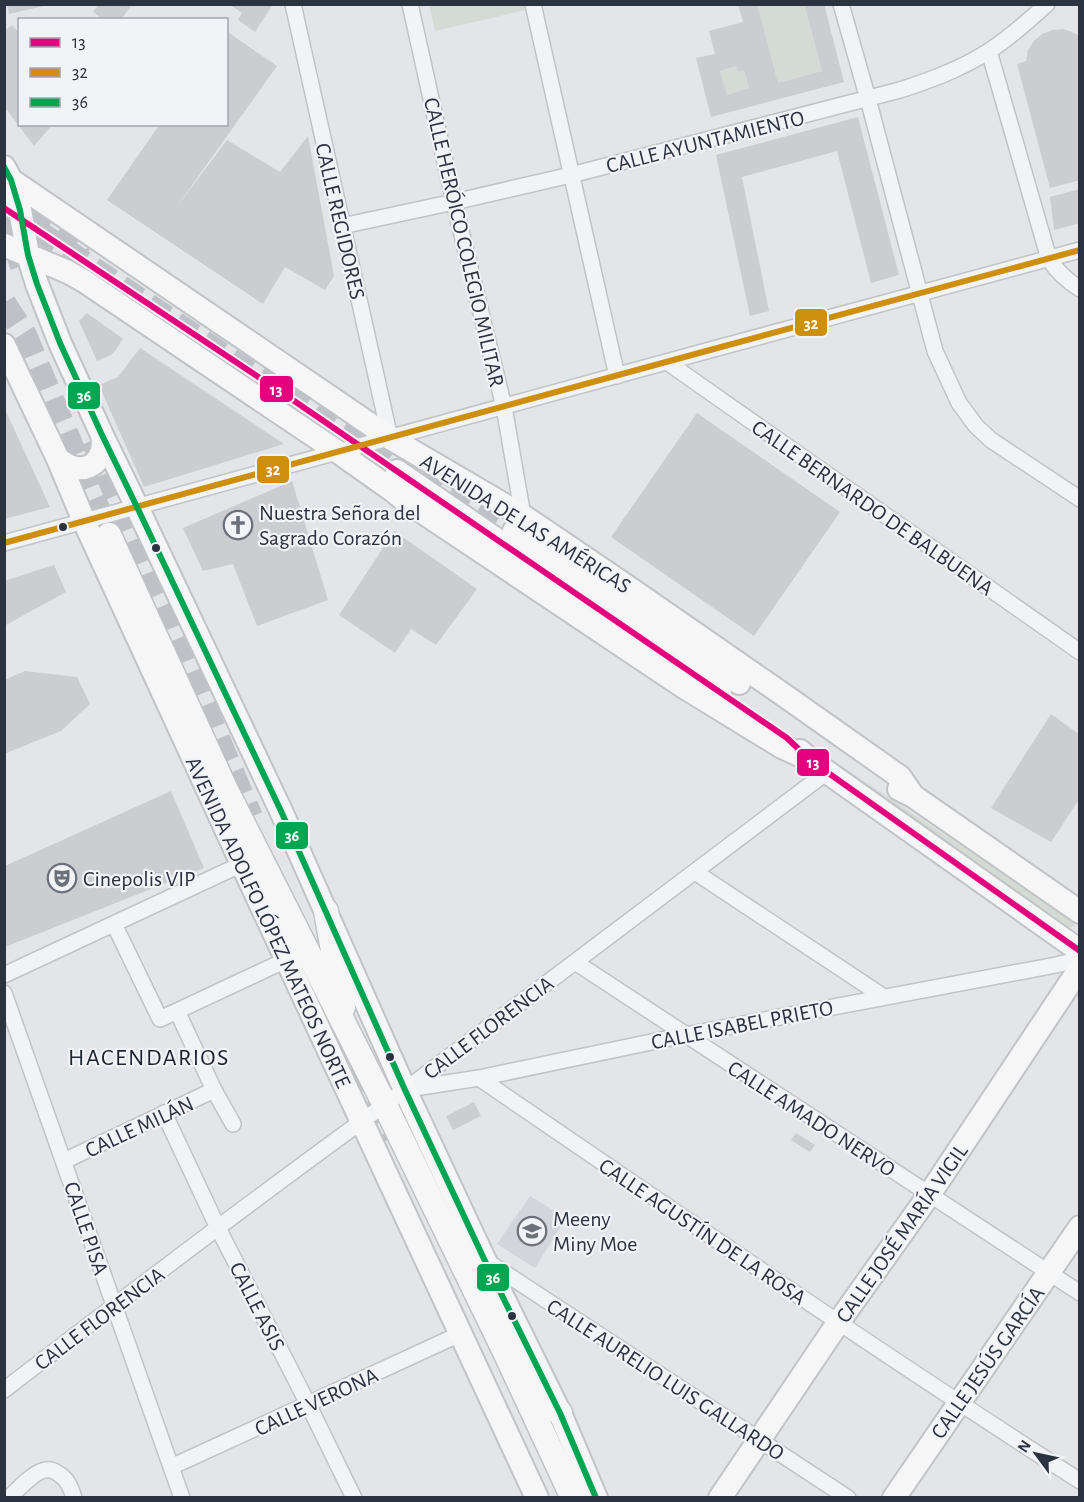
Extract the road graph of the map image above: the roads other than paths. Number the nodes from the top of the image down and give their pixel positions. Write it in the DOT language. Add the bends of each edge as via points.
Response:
graph roads {
  1 [pos="293,4"];
  2 [pos="410,4"];
  3 [pos="533,4"];
  4 [pos="841,4"];
  5 [pos="1047,4"];
  6 [pos="989,51"];
  7 [pos="868,99"];
  8 [pos="8,174"];
  9 [pos="571,175"];
  10 [pos="454,202"];
  11 [pos="342,226"];
  12 [pos="4,245"];
  13 [pos="1080,250"];
  14 [pos="28,255"];
  15 [pos="1049,259"];
  16 [pos="1080,289"];
  17 [pos="920,294"];
  18 [pos="4,345"];
  19 [pos="667,362"];
  20 [pos="616,376"];
  21 [pos="504,407"];
  22 [pos="102,435"];
  23 [pos="390,438"];
  24 [pos="338,452"];
  25 [pos="58,459"];
  26 [pos="397,471"];
  27 [pos="1080,499"];
  28 [pos="137,507"];
  29 [pos="84,521"];
  30 [pos="518,524"];
  31 [pos="109,535"];
  32 [pos="4,543"];
  33 [pos="1080,652"];
  34 [pos="819,766"];
  35 [pos="242,864"];
  36 [pos="695,872"];
  37 [pos="326,911"];
  38 [pos="1080,912"];
  39 [pos="114,924"];
  40 [pos="1080,951"];
  41 [pos="1080,959"];
  42 [pos="286,960"];
  43 [pos="574,962"];
  44 [pos="1080,968"];
  45 [pos="4,975"];
  46 [pos="4,993"];
  47 [pos="884,997"];
  48 [pos="177,1011"];
  49 [pos="348,1033"];
  50 [pos="685,1035"];
  51 [pos="479,1078"];
  52 [pos="214,1090"];
  53 [pos="405,1090"];
  54 [pos="385,1105"];
  55 [pos="164,1113"];
  56 [pos="361,1121"];
  57 [pos="232,1124"];
  58 [pos="386,1141"];
  59 [pos="64,1161"];
  60 [pos="929,1195"];
  61 [pos="1080,1227"];
  62 [pos="218,1228"];
  63 [pos="485,1261"];
  64 [pos="1048,1273"];
  65 [pos="1080,1293"];
  66 [pos="114,1305"];
  67 [pos="838,1323"];
  68 [pos="460,1334"];
  69 [pos="505,1353"];
  70 [pos="4,1390"];
  71 [pos="959,1403"];
  72 [pos="308,1404"];
  73 [pos="560,1413"];
  74 [pos="759,1439"];
  75 [pos="558,1466"];
  76 [pos="171,1467"];
  77 [pos="1080,1481"];
  78 [pos="9,1497"];
  79 [pos="74,1497"];
  80 [pos="182,1497"];
  81 [pos="354,1497"];
  82 [pos="537,1497"];
  83 [pos="556,1497"];
  84 [pos="573,1497"];
  85 [pos="586,1497"];
  86 [pos="596,1497"];
  87 [pos="720,1497"];
  88 [pos="848,1497"];
  89 [pos="894,1497"];
  1 -- 11 [label="street, CALLE REGIDORES"];
  2 -- 10 [label="street, CALLE HERÓICO COLEGIO MILITAR"];
  3 -- 9 [label="street"];
  4 -- 7 [label="street"];
  5 -- 6 [label="street, CALLE AYUNTAMIENTO"];
  6 -- 7 [label="street, CALLE AYUNTAMIENTO" via="938,78"];
  6 -- 15 [label="street"];
  7 -- 9 [label="street, CALLE AYUNTAMIENTO"];
  7 -- 17 [label="street"];
  8 -- 14 [label="main road" via="20,210"];
  8 -- 23 [label="main road, AVENIDA DE LAS AMÉRICAS"];
  9 -- 10 [label="street, CALLE AYUNTAMIENTO"];
  9 -- 20 [label="street"];
  10 -- 11 [label="street, CALLE AYUNTAMIENTO"];
  10 -- 21 [label="street, CALLE HERÓICO COLEGIO MILITAR"];
  11 -- 23 [label="street, CALLE REGIDORES"];
  12 -- 14 [label="main road, AVENIDA DE LAS AMÉRICAS"];
  13 -- 15 [label="street"];
  14 -- 22 [label="main road" via="60,342"];
  14 -- 24 [label="main road, AVENIDA DE LAS AMÉRICAS" via="84,281"];
  15 -- 16 [label="street" via="1064,279"];
  15 -- 17 [label="street"];
  17 -- 19 [label="street"];
  17 -- 27 [label="street" via="935,351 970,418 991,440"];
  18 -- 25 [label="main road, AVENIDA ADOLFO LÓPEZ MATEOS NORTE"];
  19 -- 20 [label="street"];
  19 -- 33 [label="street, CALLE BERNARDO DE BALBUENA"];
  20 -- 21 [label="street"];
  21 -- 23 [label="street"];
  21 -- 30 [label="street, CALLE HERÓICO COLEGIO MILITAR"];
  22 -- 25 [label="main road" via="103,448 94,464 82,469"];
  22 -- 28 [label="main road"];
  23 -- 24 [label="street"];
  23 -- 30 [label="main road, AVENIDA DE LAS AMÉRICAS"];
  24 -- 28 [label="street"];
  24 -- 34 [label="main road, AVENIDA DE LAS AMÉRICAS" via="684,687"];
  25 -- 29 [label="main road, AVENIDA ADOLFO LÓPEZ MATEOS NORTE"];
  26 -- 34 [label="main road, AVENIDA DE LAS AMÉRICAS" via="787,738"];
  28 -- 29 [label="street"];
  28 -- 37 [label="main road"];
  29 -- 32 [label="street"];
  29 -- 35 [label="main road, AVENIDA ADOLFO LÓPEZ MATEOS NORTE"];
  30 -- 38 [label="main road, AVENIDA DE LAS AMÉRICAS" via="788,698 900,777 913,796"];
  31 -- 49 [label="main road, AVENIDA ADOLFO LÓPEZ MATEOS NORTE" via="225,788"];
  34 -- 36 [label="street, CALLE FLORENCIA"];
  34 -- 40 [label="main road, AVENIDA DE LAS AMÉRICAS"];
  35 -- 39 [label="street"];
  35 -- 42 [label="main road, AVENIDA ADOLFO LÓPEZ MATEOS NORTE"];
  36 -- 43 [label="street, CALLE FLORENCIA"];
  36 -- 47 [label="street"];
  37 -- 49 [label="main road"];
  37 -- 53 [label="main road"];
  39 -- 45 [label="street"];
  39 -- 48 [label="street" via="160,1019"];
  41 -- 47 [label="street, CALLE ISABEL PRIETO"];
  42 -- 48 [label="street"];
  42 -- 56 [label="main road, AVENIDA ADOLFO LÓPEZ MATEOS NORTE"];
  43 -- 50 [label="street, CALLE AMADO NERVO"];
  43 -- 53 [label="street, CALLE FLORENCIA"];
  44 -- 60 [label="main road, CALLE JOSÉ MARÍA VIGIL"];
  46 -- 59 [label="street, CALLE PISA"];
  47 -- 50 [label="street, CALLE ISABEL PRIETO"];
  48 -- 52 [label="street"];
  49 -- 54 [label="main road, AVENIDA ADOLFO LÓPEZ MATEOS NORTE"];
  50 -- 51 [label="street, CALLE ISABEL PRIETO"];
  50 -- 60 [label="street, CALLE AMADO NERVO"];
  51 -- 53 [label="street, CALLE ISABEL PRIETO"];
  51 -- 67 [label="street, CALLE AGUSTÍN DE LA ROSA"];
  52 -- 55 [label="street, CALLE MILÁN"];
  52 -- 57 [label="street"];
  53 -- 54 [label="street, CALLE FLORENCIA"];
  53 -- 63 [label="main road"];
  54 -- 56 [label="street, CALLE FLORENCIA"];
  54 -- 69 [label="main road, AVENIDA ADOLFO LÓPEZ MATEOS NORTE"];
  55 -- 59 [label="street, CALLE MILÁN"];
  55 -- 62 [label="street, CALLE ASIS"];
  56 -- 62 [label="street, CALLE FLORENCIA"];
  56 -- 68 [label="main road, AVENIDA ADOLFO LÓPEZ MATEOS NORTE"];
  58 -- 83 [label="main road"];
  59 -- 66 [label="street, CALLE PISA"];
  60 -- 64 [label="street, CALLE AMADO NERVO"];
  60 -- 67 [label="main road, CALLE JOSÉ MARÍA VIGIL"];
  61 -- 64 [label="main road, CALLE JESÚS GARCÍA"];
  62 -- 66 [label="street, CALLE FLORENCIA"];
  62 -- 72 [label="street, CALLE ASIS"];
  63 -- 73 [label="main road"];
  63 -- 74 [label="street, CALLE AURELIO LUIS GALLARDO"];
  64 -- 65 [label="street, CALLE AMADO NERVO"];
  64 -- 71 [label="main road, CALLE JESÚS GARCÍA"];
  66 -- 70 [label="street, CALLE FLORENCIA"];
  66 -- 76 [label="street, CALLE PISA"];
  67 -- 71 [label="street, CALLE AGUSTÍN DE LA ROSA"];
  67 -- 74 [label="main road, CALLE JOSÉ MARÍA VIGIL"];
  68 -- 72 [label="street, CALLE VERONA"];
  68 -- 82 [label="main road, AVENIDA ADOLFO LÓPEZ MATEOS NORTE"];
  69 -- 73 [label="main road"];
  69 -- 75 [label="main road, AVENIDA ADOLFO LÓPEZ MATEOS NORTE"];
  71 -- 77 [label="street, CALLE AGUSTÍN DE LA ROSA"];
  71 -- 89 [label="main road, CALLE JESÚS GARCÍA"];
  72 -- 76 [label="street, CALLE VERONA"];
  72 -- 81 [label="street, CALLE ASIS"];
  73 -- 86 [label="main road"];
  74 -- 87 [label="main road, CALLE JOSÉ MARÍA VIGIL"];
  74 -- 88 [label="street, CALLE AURELIO LUIS GALLARDO"];
  75 -- 84 [label="main road, AVENIDA ADOLFO LÓPEZ MATEOS NORTE"];
  75 -- 85 [label="main road"];
  76 -- 80 [label="street, CALLE PISA"];
  78 -- 79 [label="street" via="44,1469 64,1478"];
}
